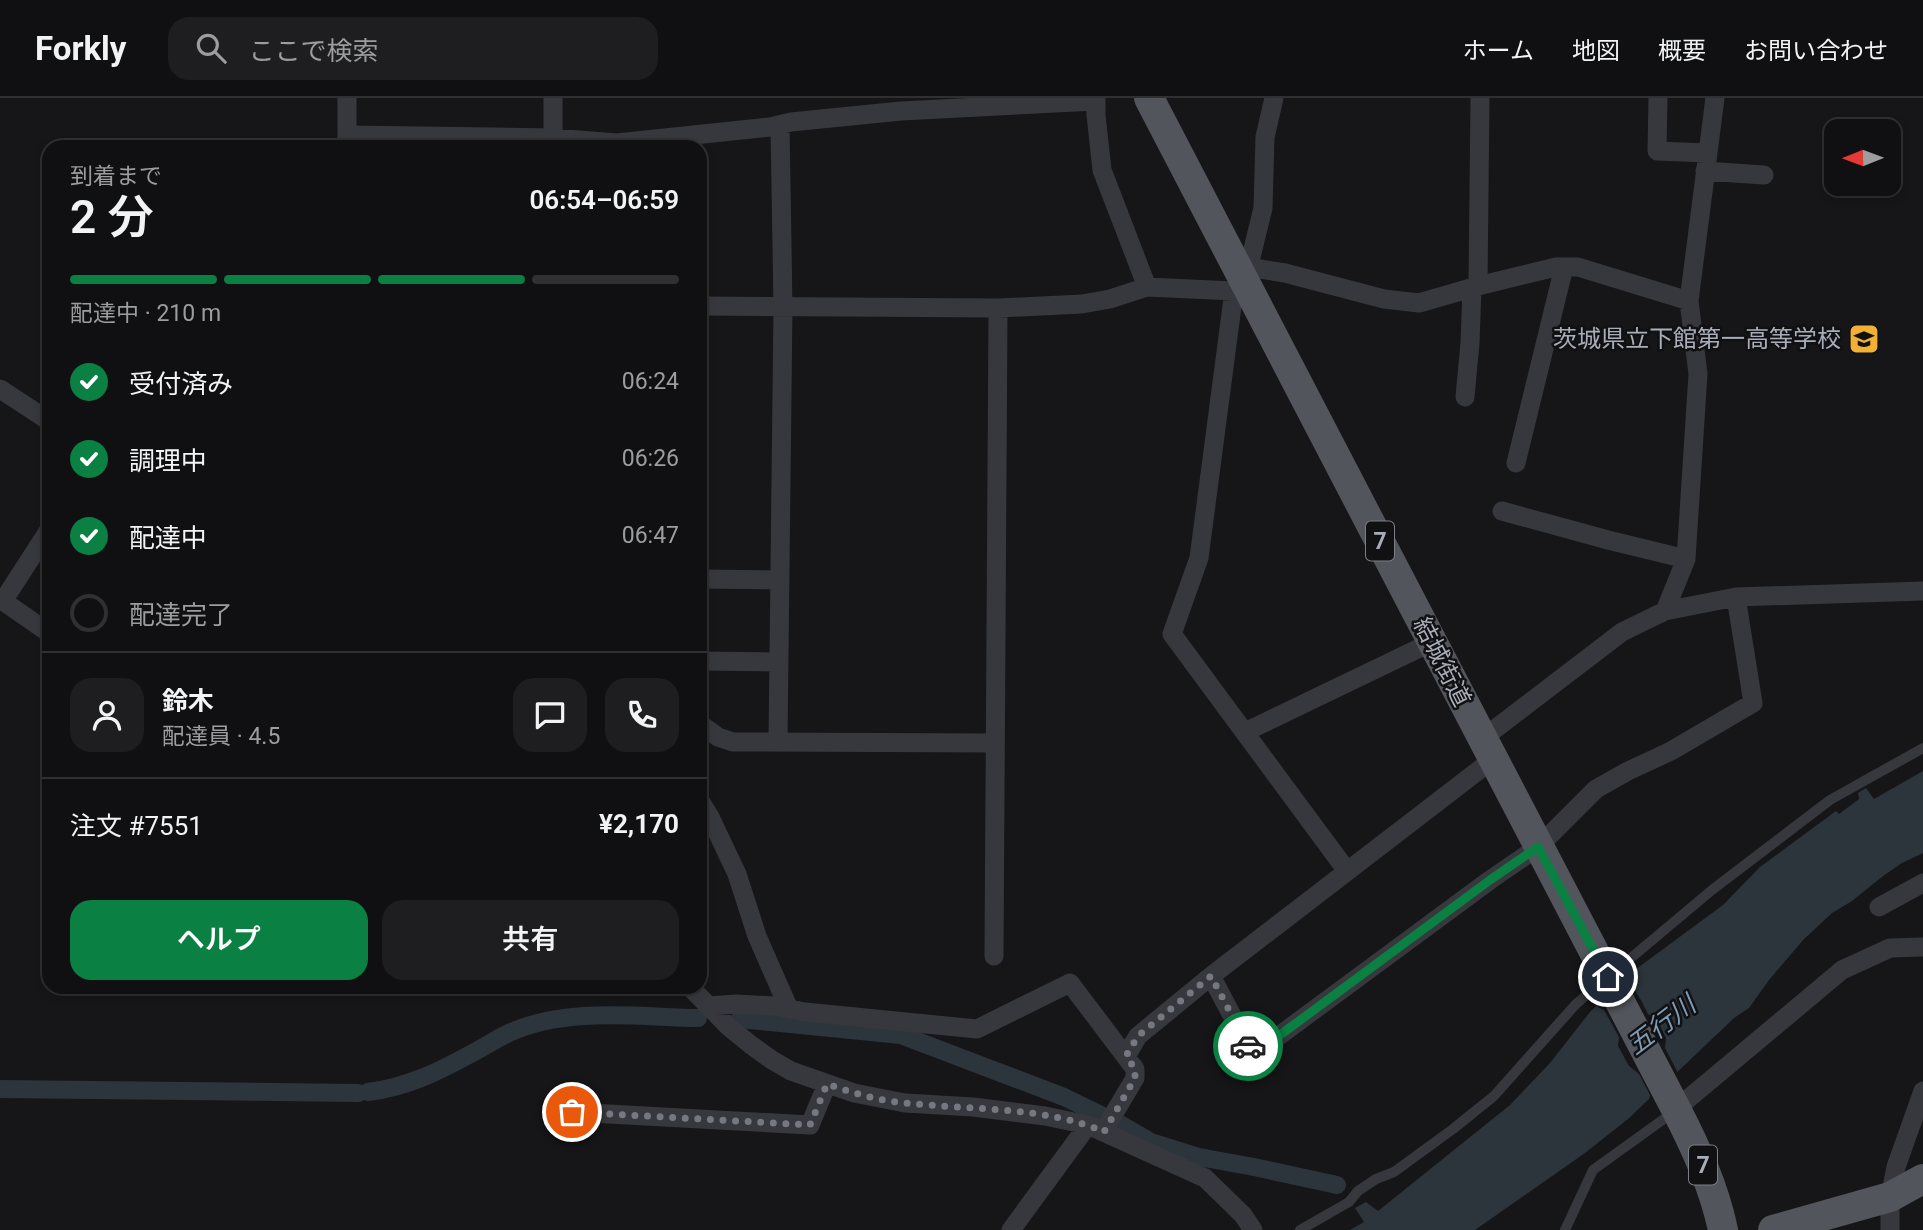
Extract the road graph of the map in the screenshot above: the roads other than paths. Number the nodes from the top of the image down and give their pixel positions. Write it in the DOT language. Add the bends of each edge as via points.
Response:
graph roads {
  1 [pos="347,98"];
  2 [pos="553,98"];
  3 [pos="1149,98"];
  4 [pos="1274,98"];
  5 [pos="1480,98"];
  6 [pos="1658,98"];
  7 [pos="1715,98"];
  8 [pos="1096,100"];
  9 [pos="780,125"];
  10 [pos="347,140"];
  11 [pos="553,140"];
  12 [pos="644,140"];
  13 [pos="1706,162"];
  14 [pos="1764,175"];
  15 [pos="1564,267"];
  16 [pos="1241,278"];
  17 [pos="1147,287"];
  18 [pos="1475,287"];
  19 [pos="1689,301"];
  20 [pos="707,306"];
  21 [pos="783,307"];
  22 [pos="998,308"];
  23 [pos="0,389"];
  24 [pos="1465,397"];
  25 [pos="42,416"];
  26 [pos="1516,463"];
  27 [pos="1502,511"];
  28 [pos="42,540"];
  29 [pos="1686,559"];
  30 [pos="707,579"];
  31 [pos="779,580"];
  32 [pos="1923,591"];
  33 [pos="1735,597"];
  34 [pos="1,600"];
  35 [pos="1665,611"];
  36 [pos="42,628"];
  37 [pos="1432,642"];
  38 [pos="707,661"];
  39 [pos="778,662"];
  40 [pos="707,729"];
  41 [pos="1245,732"];
  42 [pos="778,742"];
  43 [pos="995,743"];
  44 [pos="1923,748"];
  45 [pos="1487,749"];
  46 [pos="707,812"];
  47 [pos="1538,847"];
  48 [pos="1347,871"];
  49 [pos="1923,884"];
  50 [pos="1879,907"];
  51 [pos="1923,947"];
  52 [pos="994,956"];
  53 [pos="1211,976"];
  54 [pos="1609,981"];
  55 [pos="697,994"];
  56 [pos="709,1006"];
  57 [pos="789,1009"];
  58 [pos="1126,1056"];
  59 [pos="827,1084"];
  60 [pos="1923,1091"];
  61 [pos="1675,1106"];
  62 [pos="572,1112"];
  63 [pos="1096,1128"];
  64 [pos="1923,1179"];
  65 [pos="1890,1197"];
  66 [pos="1011,1230"];
  67 [pos="1253,1230"];
  68 [pos="1300,1230"];
  69 [pos="1565,1230"];
  70 [pos="1723,1230"];
  71 [pos="1773,1230"];
  72 [pos="1890,1230"];
  1 -- 10 [label="street"];
  2 -- 11 [label="street"];
  3 -- 16 [label="main road, 結城街道 / 7"];
  4 -- 16 [label="street" via="1265,137 1263,208"];
  5 -- 18 [label="street"];
  6 -- 13 [label="street" via="1657,151"];
  7 -- 13 [label="street"];
  8 -- 9 [label="street" via="901,111"];
  8 -- 17 [label="street" via="1102,170"];
  9 -- 12 [label="street"];
  9 -- 21 [label="street"];
  13 -- 14 [label="street"];
  13 -- 19 [label="street"];
  15 -- 18 [label="street"];
  15 -- 19 [label="street" via="1578,267"];
  15 -- 26 [label="street"];
  16 -- 17 [label="street"];
  16 -- 18 [label="street" via="1285,274 1419,303"];
  16 -- 37 [label="main road, 結城街道 / 7"];
  16 -- 41 [label="street" via="1199,558 1172,634"];
  17 -- 22 [label="street" via="1082,304"];
  18 -- 24 [label="street"];
  19 -- 29 [label="street" via="1698,373"];
  20 -- 21 [label="street"];
  21 -- 22 [label="street"];
  21 -- 31 [label="street"];
  22 -- 43 [label="street"];
  23 -- 25 [label="street"];
  27 -- 29 [label="street"];
  28 -- 34 [label="street"];
  29 -- 35 [label="street"];
  30 -- 31 [label="street"];
  31 -- 39 [label="street"];
  32 -- 33 [label="street"];
  33 -- 35 [label="street"];
  33 -- 47 [label="street" via="1753,703 1596,789"];
  34 -- 36 [label="street"];
  35 -- 45 [label="street" via="1622,632"];
  37 -- 41 [label="street"];
  37 -- 45 [label="main road, 結城街道 / 7"];
  38 -- 39 [label="street"];
  39 -- 42 [label="street"];
  40 -- 42 [label="street" via="726,741"];
  41 -- 48 [label="street"];
  42 -- 43 [label="street"];
  43 -- 52 [label="street"];
  44 -- 54 [label="lane" via="1830,800 1712,890"];
  45 -- 47 [label="main road, 結城街道 / 7"];
  45 -- 48 [label="street"];
  46 -- 57 [label="street" via="737,874 757,936"];
  47 -- 53 [label="street" via="1253,1055"];
  47 -- 54 [label="main road, 結城街道 / 7"];
  48 -- 53 [label="street"];
  49 -- 50 [label="street"];
  51 -- 61 [label="street" via="1890,947 1842,970"];
  53 -- 58 [label="street" via="1138,1036"];
  54 -- 61 [label="main road, 結城街道 / 7"];
  54 -- 68 [label="lane" via="1576,1004 1494,1096 1394,1172"];
  55 -- 56 [label="street"];
  56 -- 57 [label="street"];
  56 -- 59 [label="street" via="772,1060"];
  57 -- 58 [label="street" via="977,1029 1070,984"];
  58 -- 63 [label="street" via="1135,1078"];
  59 -- 62 [label="street" via="810,1125"];
  59 -- 63 [label="street" via="905,1103 1045,1116"];
  60 -- 65 [label="street"];
  61 -- 69 [label="lane" via="1593,1170"];
  61 -- 70 [label="main road, 結城街道 / 7" via="1708,1177"];
  63 -- 66 [label="street"];
  63 -- 67 [label="street" via="1205,1178"];
  64 -- 65 [label="main road"];
  65 -- 71 [label="main road"];
  65 -- 72 [label="street"];
}
